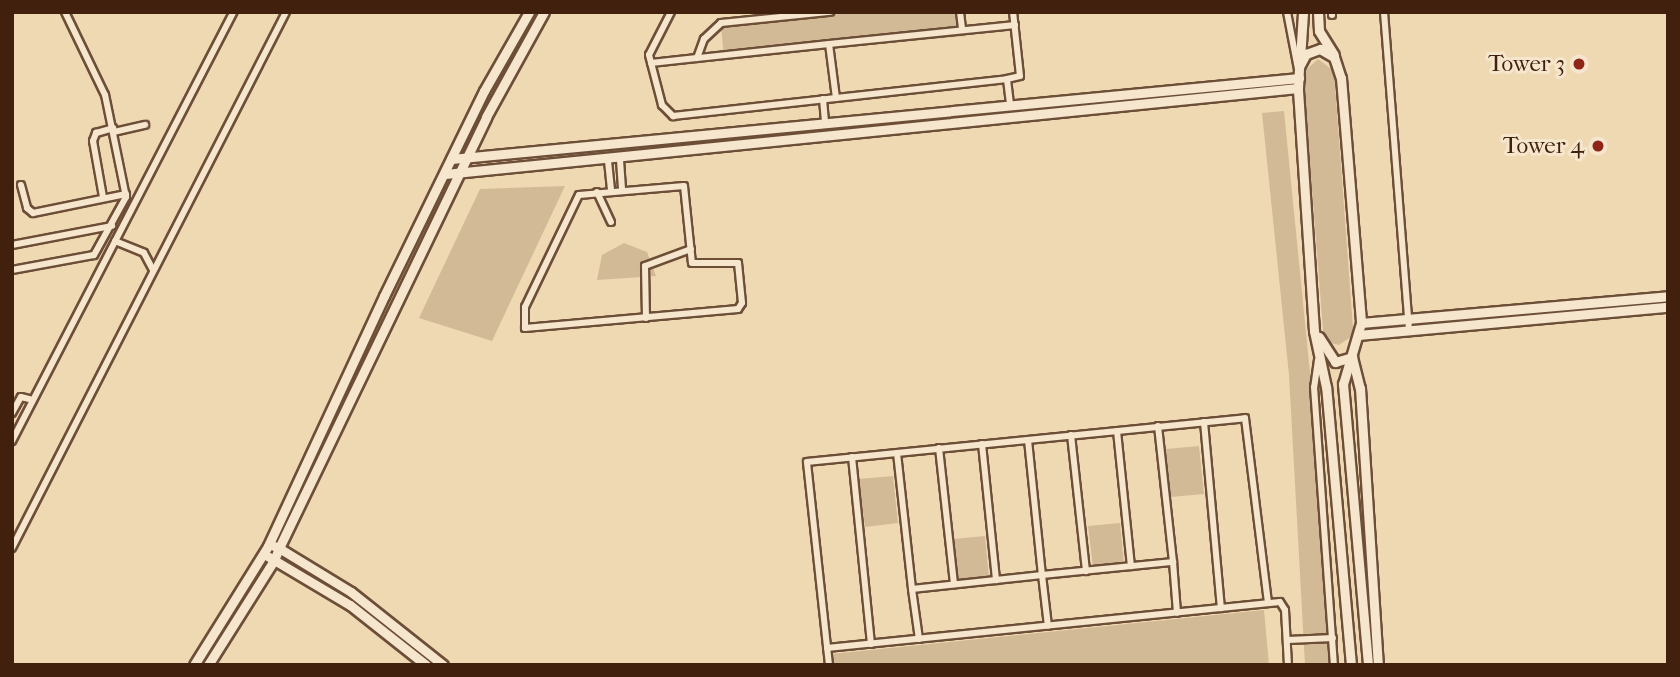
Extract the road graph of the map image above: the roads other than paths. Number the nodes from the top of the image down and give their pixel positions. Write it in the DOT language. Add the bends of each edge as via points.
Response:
graph roads {
  1 [pos="65,12"];
  2 [pos="233,12"];
  3 [pos="286,12"];
  4 [pos="528,12"];
  5 [pos="544,12"];
  6 [pos="671,12"];
  7 [pos="830,12"];
  8 [pos="960,12"];
  9 [pos="1013,12"];
  10 [pos="1287,12"];
  11 [pos="1303,12"];
  12 [pos="1318,12"];
  13 [pos="1384,12"];
  14 [pos="1015,25"];
  15 [pos="962,28"];
  16 [pos="829,44"];
  17 [pos="1334,57"];
  18 [pos="696,58"];
  19 [pos="651,63"];
  20 [pos="1299,73"];
  21 [pos="1007,79"];
  22 [pos="1298,88"];
  23 [pos="836,98"];
  24 [pos="823,99"];
  25 [pos="1010,104"];
  26 [pos="825,123"];
  27 [pos="145,125"];
  28 [pos="114,130"];
  29 [pos="706,135"];
  30 [pos="707,150"];
  31 [pos="468,158"];
  32 [pos="451,159"];
  33 [pos="620,160"];
  34 [pos="608,161"];
  35 [pos="461,172"];
  36 [pos="445,174"];
  37 [pos="20,185"];
  38 [pos="622,190"];
  39 [pos="611,191"];
  40 [pos="597,192"];
  41 [pos="125,194"];
  42 [pos="103,197"];
  43 [pos="611,222"];
  44 [pos="112,226"];
  45 [pos="115,241"];
  46 [pos="12,245"];
  47 [pos="691,249"];
  48 [pos="12,270"];
  49 [pos="153,270"];
  50 [pos="1668,296"];
  51 [pos="1668,307"];
  52 [pos="646,318"];
  53 [pos="1313,318"];
  54 [pos="1408,319"];
  55 [pos="1361,323"];
  56 [pos="1409,332"];
  57 [pos="1358,335"];
  58 [pos="1352,357"];
  59 [pos="1318,359"];
  60 [pos="33,400"];
  61 [pos="12,413"];
  62 [pos="1203,422"];
  63 [pos="1158,426"];
  64 [pos="1116,431"];
  65 [pos="1071,435"];
  66 [pos="1028,440"];
  67 [pos="12,441"];
  68 [pos="982,444"];
  69 [pos="939,448"];
  70 [pos="897,453"];
  71 [pos="852,457"];
  72 [pos="270,543"];
  73 [pos="12,548"];
  74 [pos="279,548"];
  75 [pos="264,554"];
  76 [pos="274,560"];
  77 [pos="1173,562"];
  78 [pos="1131,566"];
  79 [pos="1086,571"];
  80 [pos="1042,575"];
  81 [pos="996,580"];
  82 [pos="954,584"];
  83 [pos="912,589"];
  84 [pos="1268,603"];
  85 [pos="1222,608"];
  86 [pos="1177,613"];
  87 [pos="1048,626"];
  88 [pos="1333,638"];
  89 [pos="919,639"];
  90 [pos="1287,640"];
  91 [pos="871,644"];
  92 [pos="827,648"];
  93 [pos="194,665"];
  94 [pos="208,665"];
  95 [pos="426,665"];
  96 [pos="443,665"];
  97 [pos="829,665"];
  98 [pos="1288,665"];
  99 [pos="1335,665"];
  100 [pos="1351,665"];
  101 [pos="1368,665"];
  102 [pos="1378,665"];
  1 -- 28 [label="street" via="105,95"];
  2 -- 45 [label="street"];
  3 -- 49 [label="street"];
  4 -- 32 [label="street"];
  5 -- 31 [label="street"];
  6 -- 19 [label="street" via="649,55"];
  7 -- 18 [label="street" via="721,23 704,39"];
  8 -- 15 [label="street"];
  9 -- 14 [label="street"];
  10 -- 20 [label="street"];
  11 -- 20 [label="street"];
  12 -- 17 [label="street" via="1319,31"];
  13 -- 54 [label="street"];
  14 -- 15 [label="street"];
  14 -- 21 [label="street" via="1020,76"];
  15 -- 16 [label="street"];
  16 -- 18 [label="street"];
  16 -- 23 [label="street"];
  17 -- 20 [label="street" via="1320,49 1306,54"];
  17 -- 55 [label="street" via="1341,78"];
  18 -- 19 [label="street"];
  19 -- 24 [label="street" via="662,105 673,116"];
  20 -- 22 [label="street"];
  20 -- 25 [label="street"];
  21 -- 23 [label="street"];
  21 -- 25 [label="street"];
  22 -- 30 [label="street"];
  22 -- 53 [label="street"];
  23 -- 24 [label="street"];
  24 -- 26 [label="street"];
  25 -- 26 [label="street"];
  26 -- 29 [label="street"];
  27 -- 28 [label="street"];
  28 -- 41 [label="street"];
  28 -- 42 [label="street" via="96,134 93,141"];
  29 -- 30 [label="street"];
  29 -- 31 [label="street"];
  30 -- 33 [label="street"];
  31 -- 32 [label="street"];
  31 -- 35 [label="street"];
  32 -- 36 [label="street"];
  33 -- 34 [label="street"];
  33 -- 38 [label="street"];
  34 -- 35 [label="street"];
  34 -- 39 [label="street"];
  35 -- 36 [label="street"];
  35 -- 74 [label="street"];
  36 -- 72 [label="street" via="334,399"];
  37 -- 42 [label="street" via="27,208 33,212"];
  38 -- 39 [label="street"];
  38 -- 47 [label="street" via="684,186"];
  39 -- 40 [label="street"];
  40 -- 43 [label="street"];
  40 -- 52 [label="street" via="579,195 525,306 523,325 529,330"];
  41 -- 42 [label="street"];
  41 -- 44 [label="street"];
  44 -- 46 [label="street"];
  44 -- 48 [label="street" via="91,257"];
  45 -- 49 [label="street" via="144,253"];
  45 -- 60 [label="street"];
  47 -- 52 [label="street" via="645,266"];
  47 -- 52 [label="street" via="696,265 738,263 740,307"];
  49 -- 73 [label="street"];
  50 -- 54 [label="street"];
  51 -- 56 [label="street"];
  53 -- 58 [label="street" via="1335,362"];
  53 -- 59 [label="street"];
  54 -- 55 [label="street"];
  54 -- 56 [label="street"];
  55 -- 57 [label="street"];
  56 -- 57 [label="street"];
  57 -- 58 [label="street"];
  58 -- 101 [label="street" via="1343,384"];
  58 -- 102 [label="street" via="1360,388"];
  59 -- 88 [label="street" via="1314,387"];
  59 -- 100 [label="street" via="1326,387"];
  60 -- 61 [label="street" via="22,397"];
  60 -- 67 [label="street"];
  62 -- 63 [label="street"];
  62 -- 84 [label="street" via="1245,418"];
  62 -- 85 [label="street"];
  63 -- 64 [label="street"];
  63 -- 77 [label="street"];
  64 -- 65 [label="street"];
  64 -- 78 [label="street"];
  65 -- 66 [label="street"];
  65 -- 79 [label="street"];
  66 -- 68 [label="street"];
  66 -- 80 [label="street"];
  68 -- 69 [label="street"];
  68 -- 81 [label="street"];
  69 -- 70 [label="street"];
  69 -- 82 [label="street"];
  70 -- 71 [label="street"];
  70 -- 83 [label="street"];
  71 -- 91 [label="street"];
  71 -- 92 [label="street" via="807,462"];
  72 -- 74 [label="street"];
  72 -- 75 [label="street"];
  74 -- 76 [label="street"];
  74 -- 96 [label="street" via="351,592"];
  75 -- 76 [label="street"];
  75 -- 93 [label="street"];
  76 -- 94 [label="street"];
  76 -- 95 [label="street" via="349,605"];
  77 -- 78 [label="street"];
  77 -- 86 [label="street"];
  78 -- 79 [label="street"];
  79 -- 80 [label="street"];
  80 -- 81 [label="street"];
  80 -- 87 [label="street"];
  81 -- 82 [label="street"];
  82 -- 83 [label="street"];
  83 -- 89 [label="street"];
  84 -- 85 [label="street"];
  84 -- 90 [label="street" via="1283,604"];
  85 -- 86 [label="street"];
  86 -- 87 [label="street"];
  87 -- 89 [label="street"];
  88 -- 90 [label="street"];
  88 -- 99 [label="street"];
  89 -- 91 [label="street"];
  90 -- 98 [label="street"];
  91 -- 92 [label="street"];
  92 -- 97 [label="street"];
}
